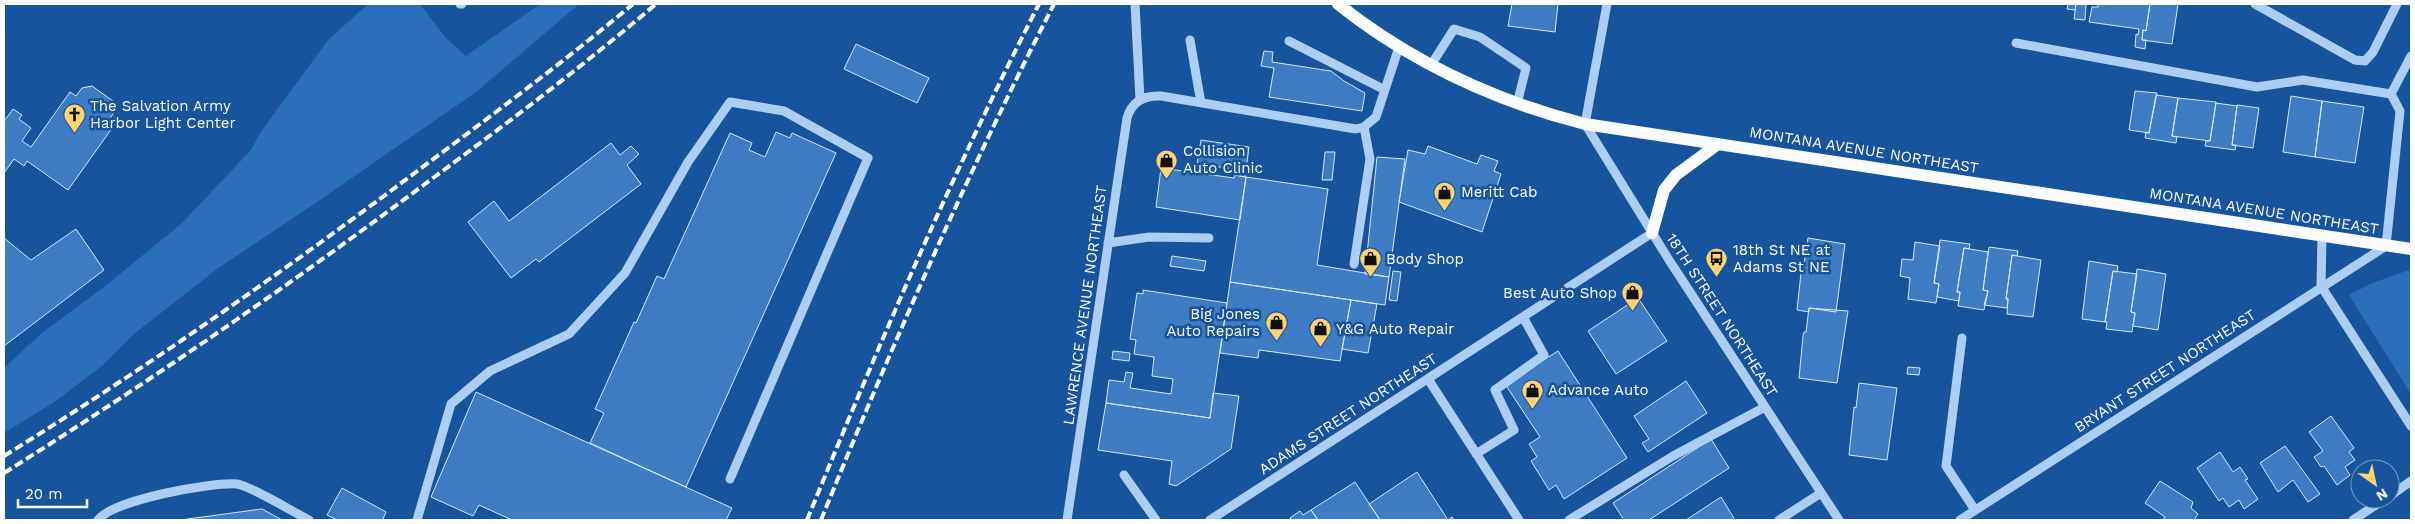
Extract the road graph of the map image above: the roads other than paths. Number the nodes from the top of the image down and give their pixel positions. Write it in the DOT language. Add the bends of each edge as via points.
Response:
graph roads {
  1 [pos="1135,4"];
  2 [pos="1338,4"];
  3 [pos="1607,4"];
  4 [pos="2255,4"];
  5 [pos="2397,4"];
  6 [pos="1190,40"];
  7 [pos="1289,41"];
  8 [pos="2016,43"];
  9 [pos="1399,47"];
  10 [pos="2411,56"];
  11 [pos="1431,65"];
  12 [pos="1385,90"];
  13 [pos="2391,94"];
  14 [pos="1140,99"];
  15 [pos="1201,103"];
  16 [pos="1517,104"];
  17 [pos="1585,124"];
  18 [pos="1364,127"];
  19 [pos="1718,144"];
  20 [pos="1652,233"];
  21 [pos="2322,236"];
  22 [pos="1209,238"];
  23 [pos="1108,242"];
  24 [pos="2386,246"];
  25 [pos="2411,249"];
  26 [pos="1354,264"];
  27 [pos="2321,286"];
  28 [pos="1524,317"];
  29 [pos="1962,338"];
  30 [pos="1428,379"];
  31 [pos="1765,407"];
  32 [pos="2411,426"];
  33 [pos="1476,454"];
  34 [pos="1124,476"];
  35 [pos="730,479"];
  36 [pos="2411,481"];
  37 [pos="2400,489"];
  38 [pos="1821,493"];
  39 [pos="2370,509"];
  40 [pos="1975,510"];
  41 [pos="1220,518"];
  42 [pos="98,520"];
  43 [pos="309,520"];
  44 [pos="418,520"];
  45 [pos="1067,520"];
  46 [pos="1156,520"];
  47 [pos="1210,520"];
  48 [pos="1519,520"];
  49 [pos="1570,520"];
  50 [pos="1779,520"];
  51 [pos="1839,520"];
  52 [pos="1960,520"];
  53 [pos="2353,520"];
  1 -- 14 [label="street"];
  2 -- 9 [label="main road, MONTANA AVENUE NORTHEAST"];
  3 -- 17 [label="street"];
  4 -- 5 [label="street" via="2355,60 2365,61 2373,52"];
  6 -- 15 [label="street"];
  7 -- 12 [label="street"];
  8 -- 13 [label="street" via="2257,87 2303,80"];
  9 -- 11 [label="main road, MONTANA AVENUE NORTHEAST"];
  9 -- 12 [label="street"];
  10 -- 13 [label="street"];
  11 -- 16 [label="main road, MONTANA AVENUE NORTHEAST"];
  11 -- 16 [label="street" via="1454,29 1480,37 1526,68"];
  12 -- 18 [label="street" via="1376,117"];
  13 -- 24 [label="street" via="2400,111"];
  14 -- 15 [label="street" via="1151,95"];
  14 -- 23 [label="street, LAWRENCE AVENUE NORTHEAST" via="1127,118"];
  15 -- 18 [label="street" via="1356,129"];
  16 -- 17 [label="main road, MONTANA AVENUE NORTHEAST"];
  17 -- 19 [label="main road, MONTANA AVENUE NORTHEAST"];
  17 -- 20 [label="street, 18TH STREET NORTHEAST"];
  18 -- 26 [label="street" via="1370,159"];
  19 -- 20 [label="main road" via="1676,176 1664,190"];
  19 -- 21 [label="main road, MONTANA AVENUE NORTHEAST"];
  20 -- 28 [label="street, ADAMS STREET NORTHEAST"];
  20 -- 31 [label="street, 18TH STREET NORTHEAST"];
  21 -- 24 [label="main road, MONTANA AVENUE NORTHEAST"];
  21 -- 27 [label="street"];
  22 -- 23 [label="street" via="1149,237"];
  23 -- 45 [label="street, LAWRENCE AVENUE NORTHEAST"];
  24 -- 25 [label="main road, MONTANA AVENUE NORTHEAST"];
  24 -- 27 [label="street, BRYANT STREET NORTHEAST"];
  27 -- 32 [label="street"];
  27 -- 40 [label="street, BRYANT STREET NORTHEAST"];
  28 -- 30 [label="street, ADAMS STREET NORTHEAST"];
  28 -- 33 [label="street" via="1544,355 1495,390 1514,430"];
  29 -- 40 [label="street" via="1946,466"];
  30 -- 33 [label="street"];
  30 -- 41 [label="street, ADAMS STREET NORTHEAST"];
  31 -- 38 [label="street, 18TH STREET NORTHEAST"];
  31 -- 49 [label="street" via="1673,456"];
  33 -- 48 [label="street"];
  34 -- 46 [label="street"];
  35 -- 44 [label="street" via="868,158 784,111 730,102 688,162 625,273 569,334 490,371 451,404"];
  36 -- 37 [label="street"];
  38 -- 50 [label="street"];
  38 -- 51 [label="street, 18TH STREET NORTHEAST"];
  39 -- 53 [label="street"];
  40 -- 52 [label="street, BRYANT STREET NORTHEAST"];
  41 -- 47 [label="street, ADAMS STREET NORTHEAST"];
  42 -- 43 [label="street" via="104,513 139,500 212,485 238,484"];
}
